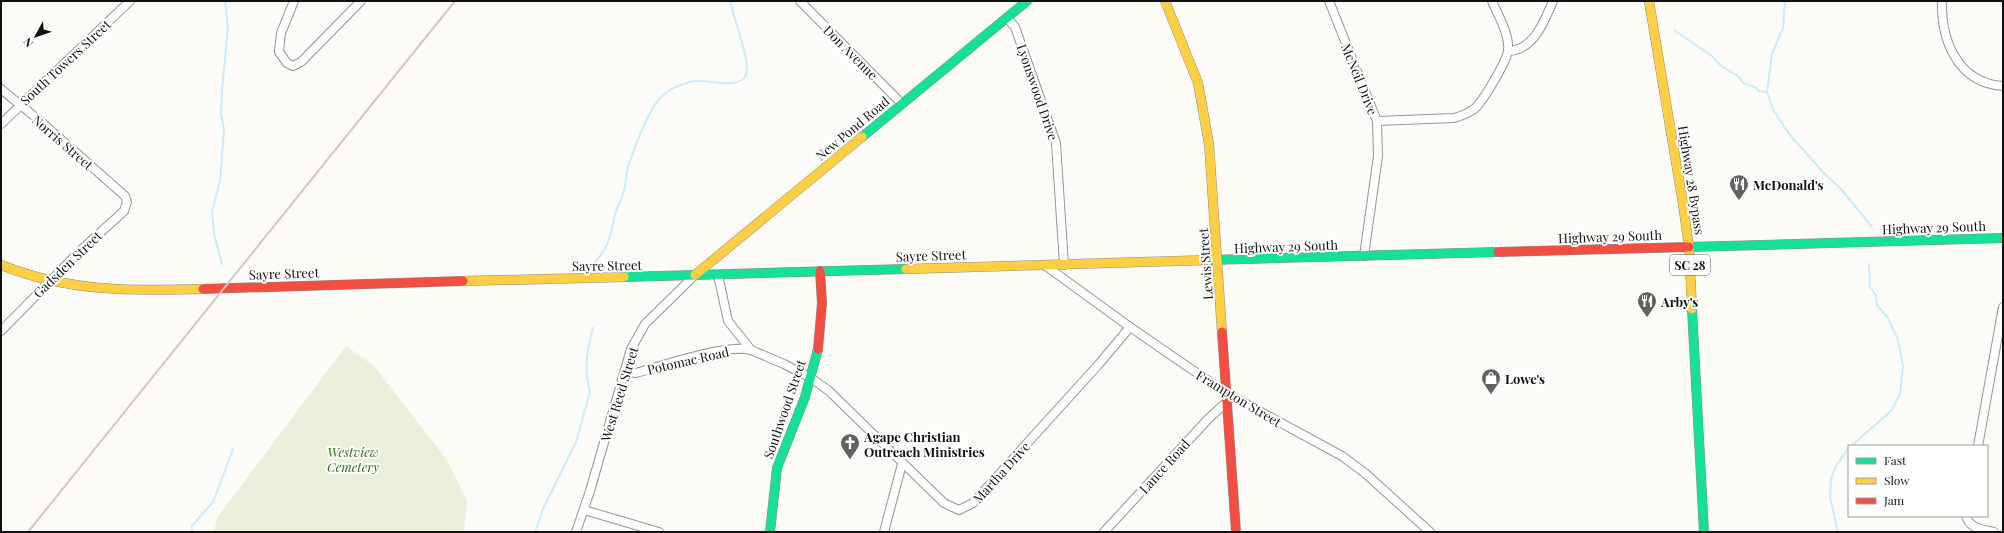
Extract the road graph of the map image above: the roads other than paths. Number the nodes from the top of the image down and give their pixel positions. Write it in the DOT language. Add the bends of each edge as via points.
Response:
graph roads {
  1 [pos="130,1"];
  2 [pos="294,1"];
  3 [pos="361,1"];
  4 [pos="800,1"];
  5 [pos="1027,1"];
  6 [pos="1164,1"];
  7 [pos="1329,1"];
  8 [pos="1492,1"];
  9 [pos="1553,1"];
  10 [pos="1649,1"];
  11 [pos="1942,1"];
  12 [pos="1007,18"];
  13 [pos="1508,51"];
  14 [pos="2003,86"];
  15 [pos="1,90"];
  16 [pos="902,104"];
  17 [pos="20,105"];
  18 [pos="1377,121"];
  19 [pos="1,124"];
  20 [pos="125,196"];
  21 [pos="2003,238"];
  22 [pos="1689,247"];
  23 [pos="1364,256"];
  24 [pos="1218,261"];
  25 [pos="1,265"];
  26 [pos="1064,265"];
  27 [pos="1046,266"];
  28 [pos="820,271"];
  29 [pos="718,274"];
  30 [pos="695,275"];
  31 [pos="50,282"];
  32 [pos="2003,307"];
  33 [pos="1130,327"];
  34 [pos="1,331"];
  35 [pos="751,350"];
  36 [pos="625,371"];
  37 [pos="811,378"];
  38 [pos="1226,397"];
  39 [pos="1978,445"];
  40 [pos="902,464"];
  41 [pos="584,510"];
  42 [pos="1967,517"];
  43 [pos="576,532"];
  44 [pos="659,532"];
  45 [pos="770,532"];
  46 [pos="884,532"];
  47 [pos="1104,532"];
  48 [pos="1236,532"];
  49 [pos="1430,532"];
  50 [pos="1704,532"];
  51 [pos="1994,532"];
  1 -- 17 [label="street, South Towers Street"];
  2 -- 3 [label="street" via="281,34 279,52 294,66 301,62"];
  4 -- 16 [label="street, Don Avenue"];
  5 -- 12 [label="main road, New Pond Road"];
  6 -- 24 [label="main road, Lewis Street" via="1191,63 1203,100"];
  7 -- 18 [label="street, McNeil Drive"];
  8 -- 13 [label="street" via="1503,28"];
  9 -- 13 [label="street" via="1536,36 1523,47"];
  10 -- 22 [label="main road, Highway 28 Bypass / SC 28"];
  11 -- 14 [label="street" via="1943,27 1954,56 1972,76 1988,84"];
  12 -- 16 [label="main road, New Pond Road"];
  12 -- 26 [label="street, Lyonswood Drive" via="1014,27 1056,143"];
  13 -- 18 [label="street" via="1482,100 1465,114 1454,118"];
  15 -- 17 [label="street, Norris Street"];
  16 -- 30 [label="main road, New Pond Road"];
  17 -- 19 [label="street, South Towers Street"];
  17 -- 20 [label="street, Norris Street"];
  18 -- 23 [label="street, McNeil Drive" via="1378,156"];
  20 -- 31 [label="street, Gadsden Street" via="127,202 124,210"];
  21 -- 22 [label="main road, Highway 29 South"];
  22 -- 23 [label="main road, Highway 29 South"];
  22 -- 50 [label="main road, Highway 28 Bypass / SC 28"];
  23 -- 24 [label="main road, Highway 29 South"];
  24 -- 26 [label="main road, Sayre Street"];
  24 -- 38 [label="main road, Lewis Street"];
  25 -- 31 [label="main road, Sayre Street"];
  26 -- 27 [label="main road, Sayre Street"];
  27 -- 28 [label="main road, Sayre Street"];
  27 -- 33 [label="street, Frampton Street"];
  28 -- 29 [label="main road, Sayre Street"];
  28 -- 37 [label="main road, Southwood Street" via="822,316"];
  29 -- 30 [label="main road, Sayre Street"];
  29 -- 35 [label="street, Martha Drive" via="728,321"];
  30 -- 31 [label="main road, Sayre Street" via="158,290 93,290"];
  30 -- 36 [label="street, West Reed Street" via="645,324 631,349"];
  31 -- 34 [label="street, Gadsden Street"];
  32 -- 39 [label="street"];
  33 -- 38 [label="street, Frampton Street"];
  33 -- 40 [label="street, Martha Drive" via="969,506 959,510 944,503"];
  35 -- 36 [label="street, Potomac Road" via="744,348 716,352 636,373"];
  35 -- 37 [label="street, Martha Drive"];
  36 -- 41 [label="street, West Reed Street"];
  37 -- 40 [label="street, Martha Drive" via="837,399"];
  37 -- 45 [label="main road, Southwood Street" via="777,468"];
  38 -- 47 [label="street, Lance Road"];
  38 -- 48 [label="main road, Lewis Street"];
  38 -- 49 [label="street, Frampton Street" via="1342,456 1366,474"];
  40 -- 46 [label="street"];
  41 -- 43 [label="street, West Reed Street"];
  41 -- 44 [label="street"];
  42 -- 51 [label="street" via="1976,528"];
}
